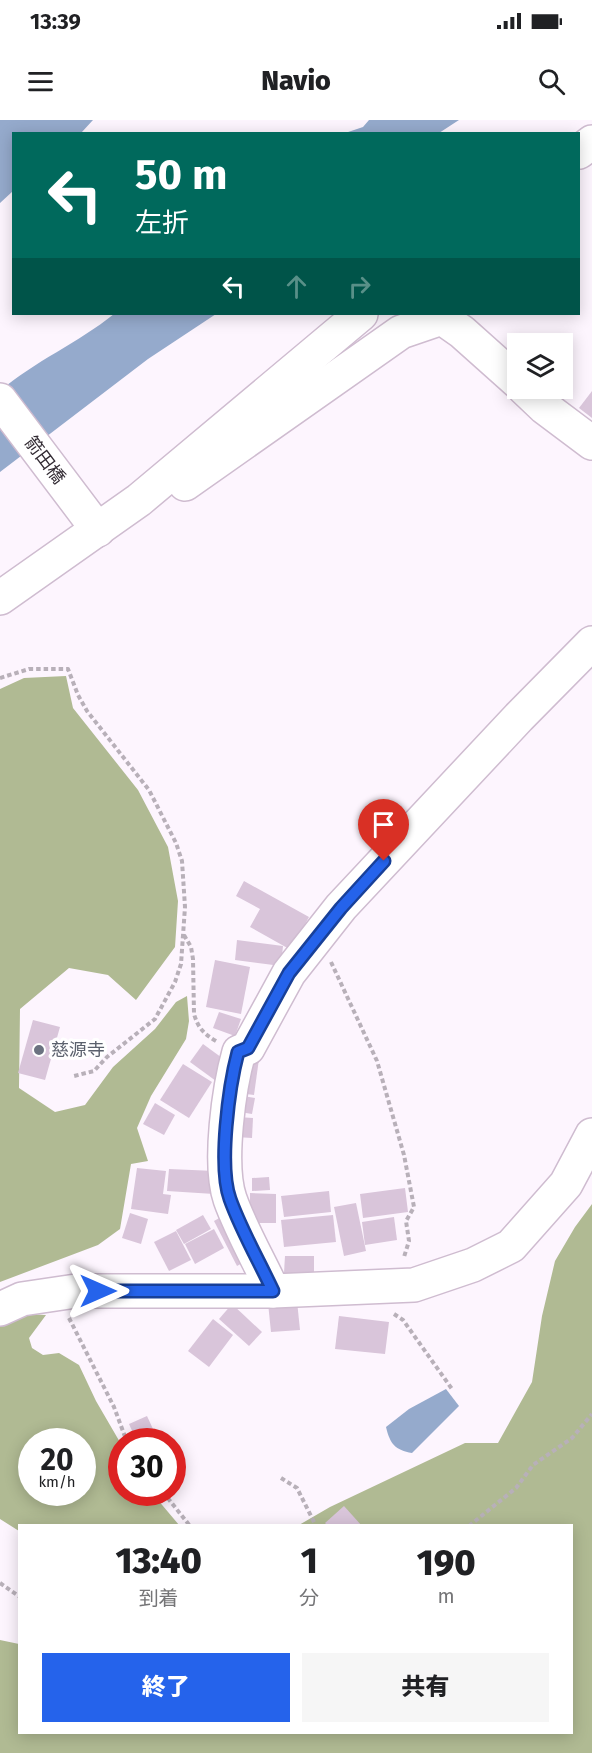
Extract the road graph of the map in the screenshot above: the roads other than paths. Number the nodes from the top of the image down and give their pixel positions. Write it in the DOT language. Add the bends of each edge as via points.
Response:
graph roads {
  1 [pos="592,142"];
  2 [pos="580,151"];
  3 [pos="366,315"];
  4 [pos="442,316"];
  5 [pos="507,372"];
  6 [pos="536,399"];
  7 [pos="0,400"];
  8 [pos="592,443"];
  9 [pos="139,500"];
  10 [pos="94,525"];
  11 [pos="0,598"];
  12 [pos="592,643"];
  13 [pos="592,1135"];
  14 [pos="273,1291"];
  15 [pos="0,1309"];
  1 -- 2 [label="street"];
  3 -- 9 [label="street"];
  4 -- 5 [label="street"];
  4 -- 9 [label="street" via="401,332 165,497"];
  6 -- 8 [label="street"];
  7 -- 10 [label="street, 箭田橋"];
  9 -- 10 [label="street"];
  10 -- 11 [label="street"];
  12 -- 14 [label="street" via="323,930 289,973 248,1048 238,1052 231,1088 225,1179 230,1199"];
  13 -- 14 [label="street" via="566,1184 511,1246 473,1265 414,1285"];
  14 -- 15 [label="street" via="76,1291 22,1299"];
}
